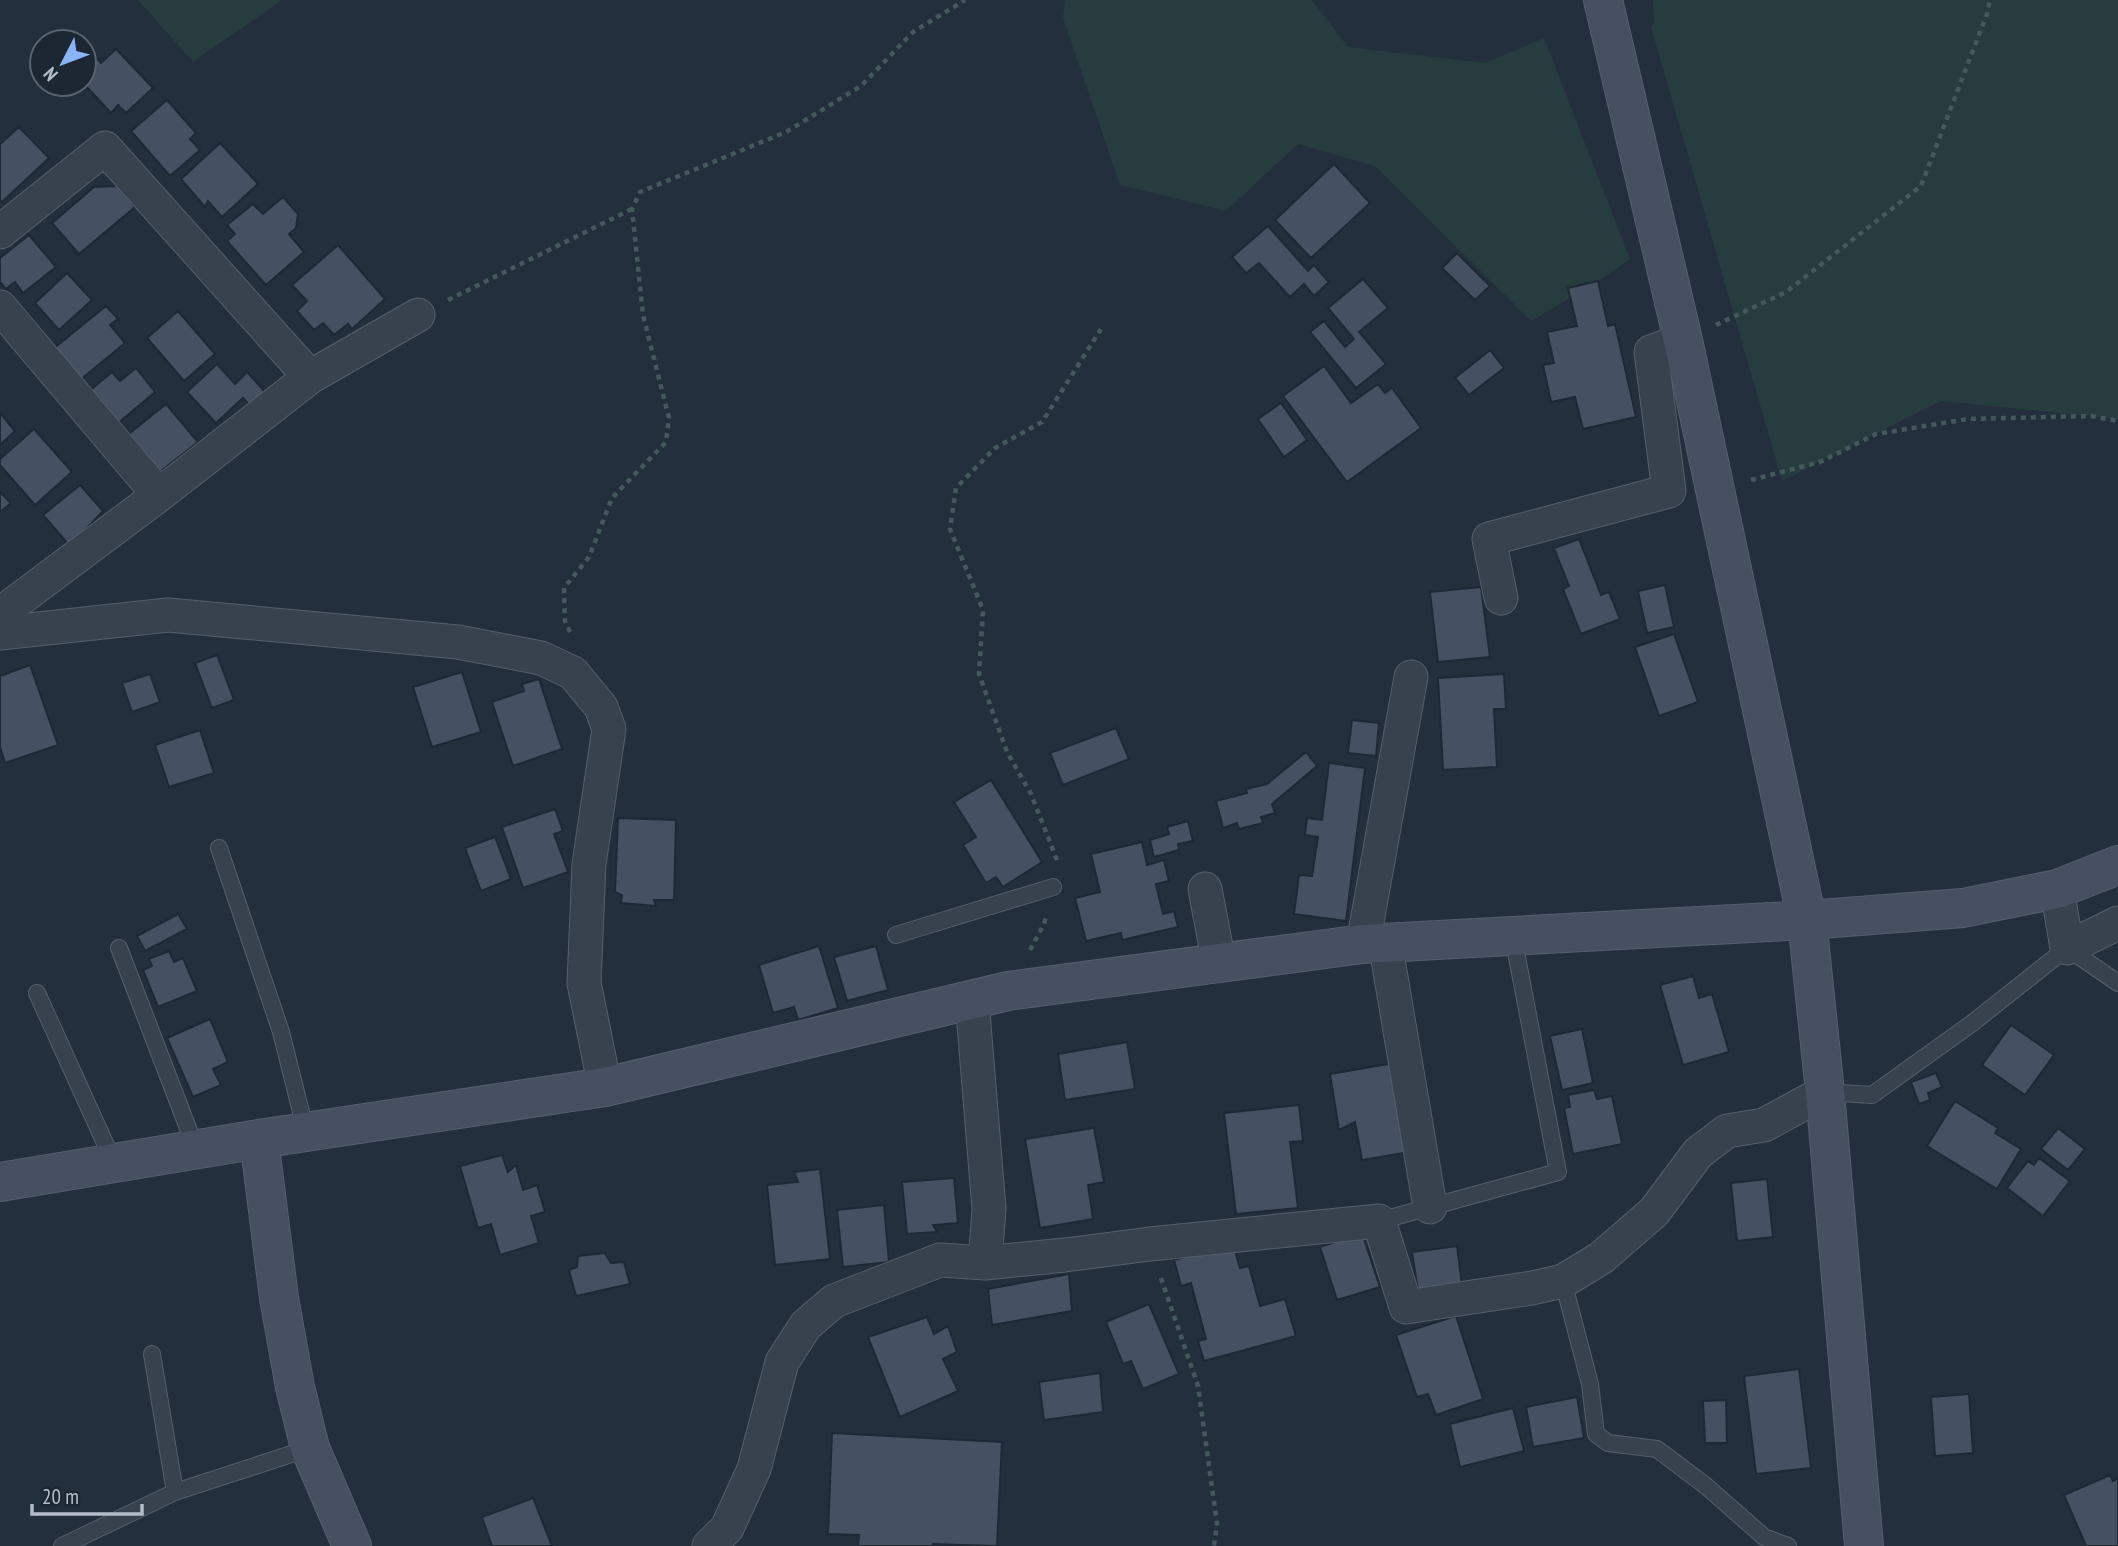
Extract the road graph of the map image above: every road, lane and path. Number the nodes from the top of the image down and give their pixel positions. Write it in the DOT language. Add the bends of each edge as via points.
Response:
graph roads {
  1 [pos="965,0"];
  2 [pos="1603,0"];
  3 [pos="1990,0"];
  4 [pos="632,208"];
  5 [pos="0,232"];
  6 [pos="0,307"];
  7 [pos="418,315"];
  8 [pos="1101,329"];
  9 [pos="1683,340"];
  10 [pos="310,377"];
  11 [pos="2118,421"];
  12 [pos="1715,489"];
  13 [pos="159,495"];
  14 [pos="1501,598"];
  15 [pos="2,626"];
  16 [pos="574,642"];
  17 [pos="1411,677"];
  18 [pos="219,848"];
  19 [pos="2118,865"];
  20 [pos="1053,887"];
  21 [pos="1205,889"];
  22 [pos="2057,889"];
  23 [pos="1807,920"];
  24 [pos="2118,923"];
  25 [pos="896,935"];
  26 [pos="1513,936"];
  27 [pos="1374,943"];
  28 [pos="119,948"];
  29 [pos="2067,948"];
  30 [pos="1219,963"];
  31 [pos="2118,983"];
  32 [pos="1008,991"];
  33 [pos="37,993"];
  34 [pos="972,1000"];
  35 [pos="605,1087"];
  36 [pos="1825,1092"];
  37 [pos="306,1132"];
  38 [pos="259,1139"];
  39 [pos="196,1149"];
  40 [pos="114,1163"];
  41 [pos="0,1182"];
  42 [pos="1430,1208"];
  43 [pos="1379,1222"];
  44 [pos="1150,1244"];
  45 [pos="985,1262"];
  46 [pos="1563,1281"];
  47 [pos="152,1354"];
  48 [pos="310,1448"];
  49 [pos="175,1492"];
  50 [pos="62,1546"];
  51 [pos="352,1546"];
  52 [pos="709,1546"];
  53 [pos="1214,1546"];
  54 [pos="1788,1546"];
  55 [pos="1864,1546"];
  1 -- 4 [label="path" via="913,32 862,86 786,132 640,192"];
  2 -- 9 [label="street"];
  3 -- 9 [label="path" via="1921,186 1786,292"];
  4 -- 7 [label="path"];
  4 -- 16 [label="path" via="643,315 669,418 666,442 612,498 589,557 564,588 565,621"];
  5 -- 10 [label="street" via="105,148"];
  6 -- 13 [label="street"];
  7 -- 10 [label="street"];
  8 -- 20 [label="path" via="1042,422 995,449 956,488 950,529 983,610 979,674 1007,752 1031,794 1057,859"];
  9 -- 12 [label="street"];
  9 -- 14 [label="street" via="1651,352 1669,491 1489,539"];
  10 -- 13 [label="street"];
  11 -- 12 [label="path" via="2091,416 1968,419 1876,433 1820,462"];
  12 -- 23 [label="street"];
  13 -- 15 [label="street"];
  15 -- 35 [label="street" via="168,615 458,642 541,658 573,673 601,707 609,729 589,864 584,983"];
  17 -- 27 [label="street"];
  18 -- 37 [label="lane" via="281,1032"];
  19 -- 22 [label="street"];
  20 -- 25 [label="lane"];
  20 -- 32 [label="path" via="1044,924"];
  21 -- 30 [label="street"];
  22 -- 23 [label="street" via="1963,908"];
  22 -- 29 [label="street"];
  23 -- 26 [label="street"];
  23 -- 36 [label="street"];
  24 -- 29 [label="street"];
  26 -- 27 [label="street"];
  26 -- 42 [label="lane" via="1558,1172"];
  27 -- 30 [label="street"];
  27 -- 42 [label="street"];
  28 -- 39 [label="lane"];
  29 -- 31 [label="lane"];
  29 -- 36 [label="lane" via="1872,1095"];
  30 -- 32 [label="street"];
  32 -- 34 [label="street"];
  33 -- 40 [label="lane"];
  34 -- 35 [label="street"];
  34 -- 45 [label="street" via="989,1209"];
  35 -- 37 [label="street"];
  36 -- 46 [label="street" via="1764,1125 1727,1131 1698,1153 1654,1212 1601,1258"];
  36 -- 55 [label="street"];
  37 -- 38 [label="street"];
  38 -- 39 [label="street"];
  38 -- 48 [label="street" via="279,1298"];
  39 -- 40 [label="street"];
  40 -- 41 [label="street"];
  42 -- 43 [label="lane"];
  43 -- 44 [label="street"];
  43 -- 46 [label="street" via="1406,1307"];
  44 -- 45 [label="street"];
  44 -- 53 [label="path" via="1198,1386 1217,1524"];
  45 -- 52 [label="street" via="940,1260 834,1301 806,1325 782,1362 754,1469 727,1528"];
  46 -- 54 [label="lane" via="1590,1384 1596,1434 1608,1443 1657,1449 1764,1537"];
  47 -- 49 [label="lane"];
  48 -- 49 [label="lane"];
  48 -- 51 [label="street"];
  49 -- 50 [label="lane"];
}
